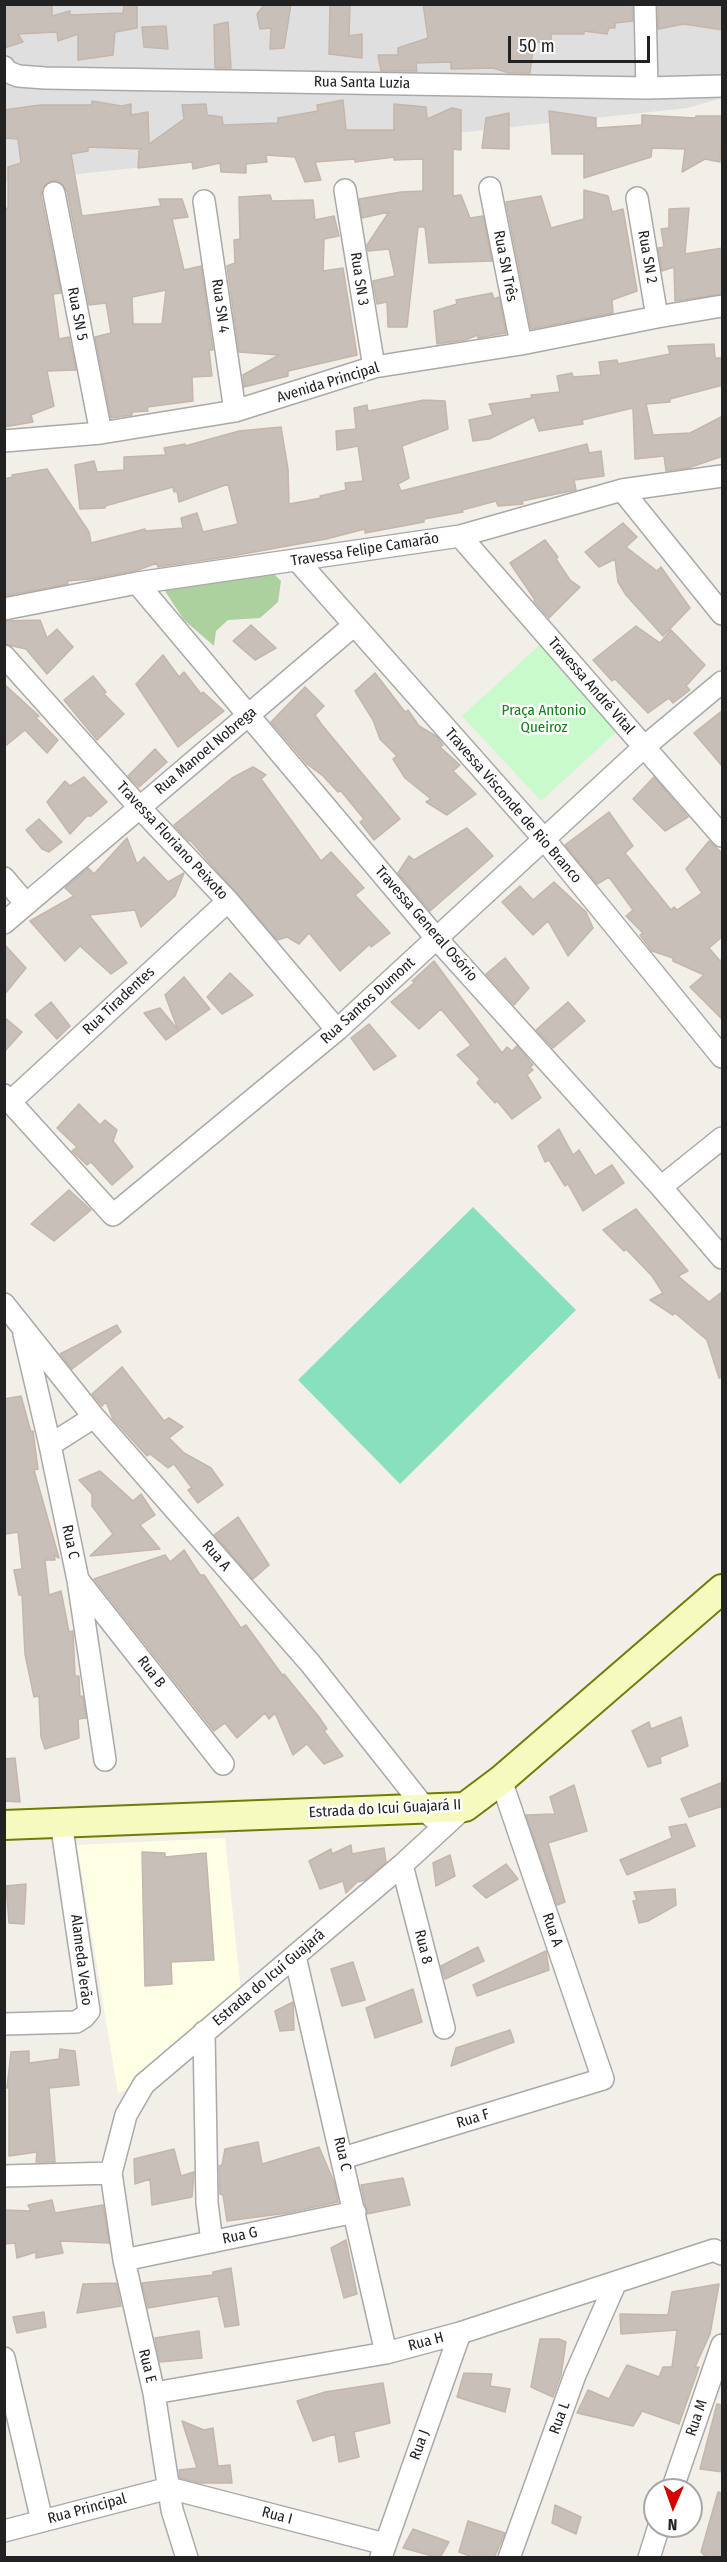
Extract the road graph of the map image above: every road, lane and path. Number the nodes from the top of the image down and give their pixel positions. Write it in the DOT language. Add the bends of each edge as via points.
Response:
graph roads {
  1 [pos="645,4"];
  2 [pos="4,67"];
  3 [pos="723,86"];
  4 [pos="647,88"];
  5 [pos="490,188"];
  6 [pos="345,190"];
  7 [pos="54,193"];
  8 [pos="637,198"];
  9 [pos="204,201"];
  10 [pos="723,306"];
  11 [pos="657,317"];
  12 [pos="521,344"];
  13 [pos="374,367"];
  14 [pos="236,411"];
  15 [pos="101,434"];
  16 [pos="4,441"];
  17 [pos="723,476"];
  18 [pos="622,490"];
  19 [pos="460,536"];
  20 [pos="297,560"];
  21 [pos="137,583"];
  22 [pos="4,609"];
  23 [pos="723,614"];
  24 [pos="353,626"];
  25 [pos="4,656"];
  26 [pos="723,682"];
  27 [pos="248,715"];
  28 [pos="644,747"];
  29 [pos="139,807"];
  30 [pos="723,836"];
  31 [pos="544,839"];
  32 [pos="4,878"];
  33 [pos="228,901"];
  34 [pos="26,904"];
  35 [pos="4,923"];
  36 [pos="437,939"];
  37 [pos="337,1030"];
  38 [pos="723,1057"];
  39 [pos="7,1098"];
  40 [pos="723,1138"];
  41 [pos="661,1187"];
  42 [pos="723,1258"];
  43 [pos="4,1304"];
  44 [pos="22,1326"];
  45 [pos="94,1418"];
  46 [pos="50,1445"];
  47 [pos="78,1580"];
  48 [pos="723,1589"];
  49 [pos="105,1760"];
  50 [pos="223,1764"];
  51 [pos="501,1780"];
  52 [pos="62,1822"];
  53 [pos="429,1822"];
  54 [pos="4,1825"];
  55 [pos="402,1865"];
  56 [pos="295,1956"];
  57 [pos="4,2024"];
  58 [pos="444,2028"];
  59 [pos="204,2032"];
  60 [pos="603,2079"];
  61 [pos="343,2158"];
  62 [pos="111,2173"];
  63 [pos="4,2176"];
  64 [pos="355,2212"];
  65 [pos="212,2242"];
  66 [pos="723,2254"];
  67 [pos="124,2260"];
  68 [pos="616,2282"];
  69 [pos="460,2333"];
  70 [pos="723,2345"];
  71 [pos="387,2353"];
  72 [pos="4,2358"];
  73 [pos="153,2393"];
  74 [pos="676,2478"];
  75 [pos="169,2488"];
  76 [pos="42,2521"];
  77 [pos="4,2531"];
  78 [pos="655,2538"];
  79 [pos="383,2551"];
  80 [pos="188,2558"];
  81 [pos="509,2558"];
  82 [pos="649,2558"];
  1 -- 4 [label="street"];
  2 -- 4 [label="street, Rua Santa Luzia" via="18,76 45,78"];
  3 -- 4 [label="street, Rua Santa Luzia"];
  5 -- 12 [label="street, Rua SN Três"];
  6 -- 13 [label="street, Rua SN 3"];
  7 -- 15 [label="street, Rua SN 5"];
  8 -- 11 [label="street, Rua SN 2"];
  9 -- 14 [label="street, Rua SN 4"];
  10 -- 11 [label="street, Avenida Principal"];
  11 -- 12 [label="street, Avenida Principal"];
  12 -- 13 [label="street, Avenida Principal"];
  13 -- 14 [label="street, Avenida Principal"];
  14 -- 15 [label="street, Avenida Principal"];
  15 -- 16 [label="street, Avenida Principal"];
  17 -- 18 [label="street, Travessa Felipe Camarão"];
  18 -- 19 [label="street, Travessa Felipe Camarão"];
  18 -- 23 [label="street"];
  19 -- 20 [label="street, Travessa Felipe Camarão"];
  19 -- 28 [label="street, Travessa André Vital"];
  20 -- 21 [label="street, Travessa Felipe Camarão"];
  20 -- 24 [label="street, Travessa Visconde de Rio Branco"];
  21 -- 22 [label="street, Travessa Felipe Camarão"];
  21 -- 27 [label="street, Travessa General Osório"];
  24 -- 27 [label="street, Rua Manoel Nobrega"];
  24 -- 31 [label="street, Travessa Visconde de Rio Branco"];
  25 -- 29 [label="street, Travessa Floriano Peixoto"];
  26 -- 28 [label="street, Rua Santos Dumont"];
  27 -- 29 [label="street, Rua Manoel Nobrega"];
  27 -- 36 [label="street, Travessa General Osório"];
  28 -- 30 [label="street, Travessa André Vital"];
  28 -- 31 [label="street, Rua Santos Dumont"];
  29 -- 33 [label="street, Travessa Floriano Peixoto"];
  29 -- 34 [label="street, Rua Manoel Nobrega"];
  31 -- 36 [label="street, Rua Santos Dumont"];
  31 -- 38 [label="street, Travessa Visconde de Rio Branco"];
  32 -- 34 [label="street"];
  33 -- 37 [label="street, Travessa Floriano Peixoto"];
  33 -- 39 [label="street, Rua Tiradentes"];
  34 -- 35 [label="street, Rua Manoel Nobrega"];
  36 -- 37 [label="street, Rua Santos Dumont"];
  36 -- 41 [label="street, Travessa General Osório"];
  37 -- 39 [label="street, Rua Santos Dumont" via="113,1215"];
  40 -- 41 [label="street"];
  41 -- 42 [label="street, Travessa General Osório"];
  43 -- 44 [label="street, Rua A"];
  44 -- 45 [label="street, Rua A"];
  44 -- 46 [label="street, Rua C"];
  45 -- 46 [label="street"];
  45 -- 53 [label="street, Rua A" via="310,1663"];
  46 -- 47 [label="street, Rua C"];
  47 -- 49 [label="street, Rua C"];
  47 -- 50 [label="street, Rua B"];
  48 -- 51 [label="main road, Estrada do Icui Guajará II"];
  51 -- 53 [label="main road, Estrada do Icui Guajará II" via="465,1807"];
  51 -- 60 [label="street, Rua A"];
  52 -- 53 [label="main road, Estrada do Icui Guajará II"];
  52 -- 54 [label="main road, Estrada do Icui Guajará II"];
  52 -- 57 [label="street, Alameda Verão" via="89,2011 76,2022"];
  53 -- 55 [label="street, Estrada do Icuí Guajará"];
  55 -- 56 [label="street, Estrada do Icuí Guajará"];
  55 -- 58 [label="street, Rua 8"];
  56 -- 59 [label="street, Estrada do Icuí Guajará"];
  56 -- 61 [label="street, Rua C"];
  59 -- 62 [label="street, Estrada do Icuí Guajará" via="144,2084 126,2115"];
  59 -- 65 [label="street" via="207,2203"];
  60 -- 61 [label="street, Rua F"];
  61 -- 64 [label="street, Rua C"];
  62 -- 63 [label="street"];
  62 -- 67 [label="street, Rua E"];
  64 -- 65 [label="street, Rua G"];
  64 -- 71 [label="street, Rua C"];
  65 -- 67 [label="street, Rua G"];
  66 -- 68 [label="street, Rua H" via="714,2250"];
  67 -- 73 [label="street, Rua E"];
  68 -- 69 [label="street, Rua H"];
  68 -- 81 [label="street, Rua L" via="575,2375"];
  69 -- 71 [label="street, Rua H"];
  69 -- 79 [label="street, Rua J"];
  70 -- 74 [label="street, Rua M"];
  71 -- 73 [label="street, Rua H"];
  72 -- 76 [label="street"];
  73 -- 75 [label="street, Rua E"];
  75 -- 76 [label="street, Rua Principal"];
  75 -- 79 [label="street, Rua I"];
  75 -- 80 [label="street, Rua E"];
  76 -- 77 [label="street, Rua Principal"];
  78 -- 82 [label="street"];
}
